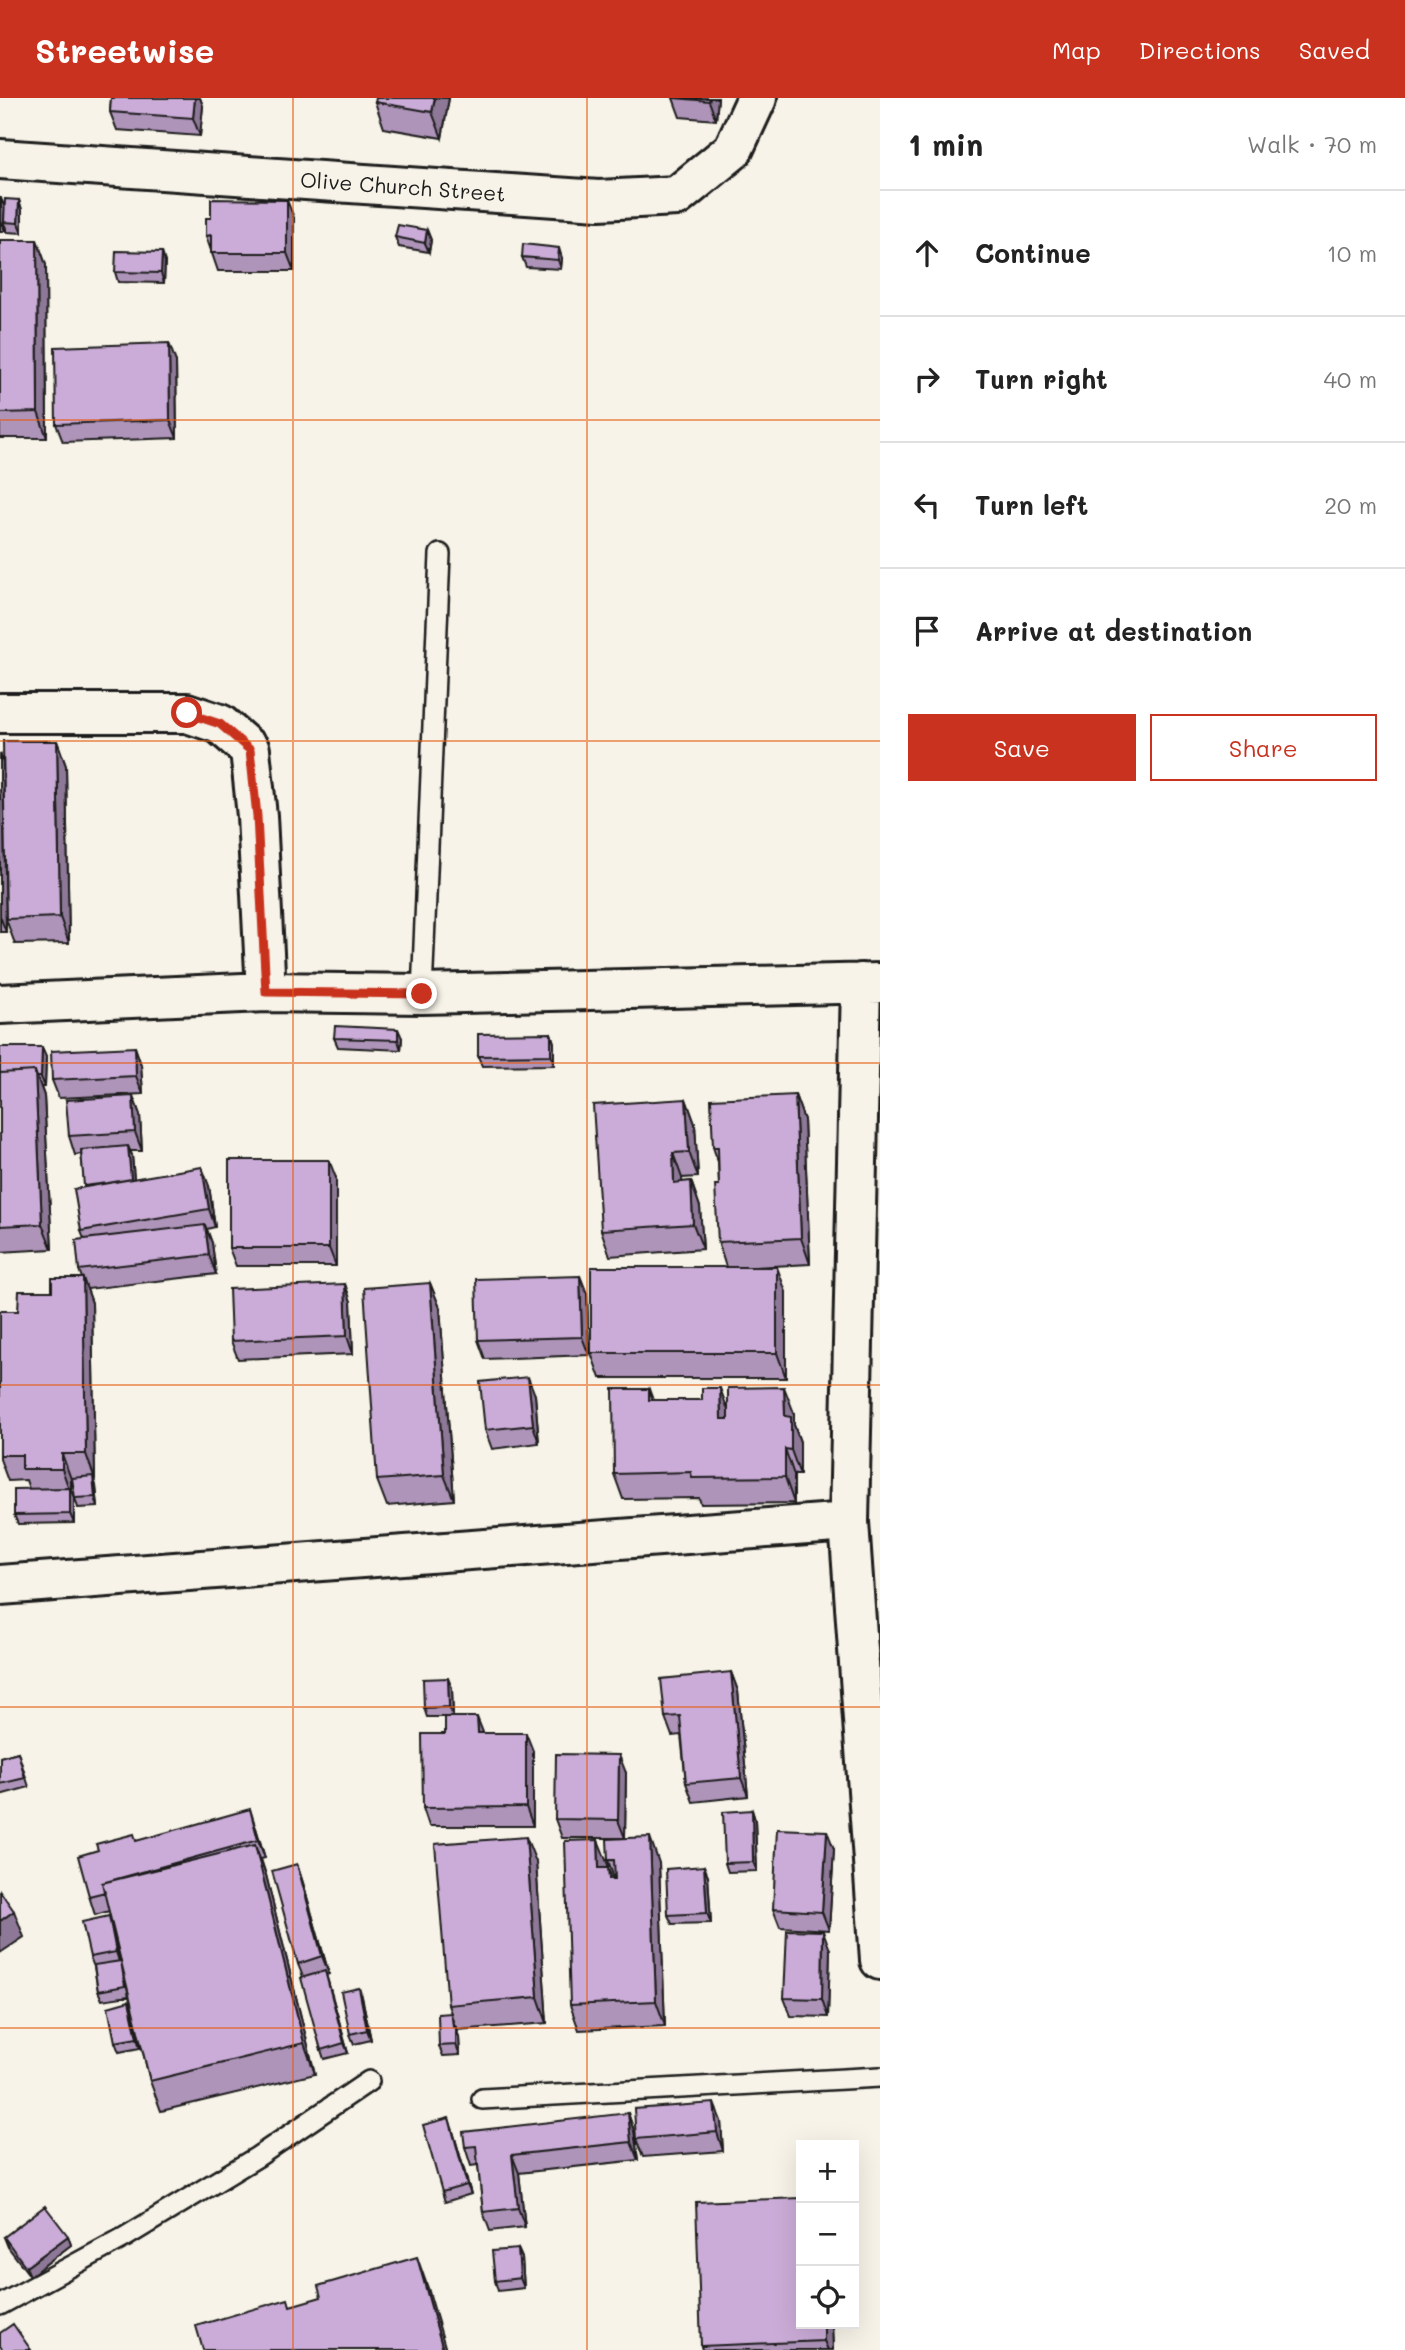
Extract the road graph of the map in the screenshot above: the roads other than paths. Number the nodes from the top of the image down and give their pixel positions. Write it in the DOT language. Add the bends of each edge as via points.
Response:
graph roads {
  1 [pos="757,98"];
  2 [pos="0,159"];
  3 [pos="440,554"];
  4 [pos="0,713"];
  5 [pos="871,983"];
  6 [pos="266,992"];
  7 [pos="422,994"];
  8 [pos="0,1004"];
  9 [pos="849,1522"];
  10 [pos="0,1586"];
  11 [pos="880,1960"];
  12 [pos="880,2077"];
  13 [pos="369,2081"];
  14 [pos="482,2099"];
  15 [pos="0,2305"];
  1 -- 2 [label="street, Olive Church Street" via="733,150 677,196 599,200"];
  3 -- 7 [label="lane"];
  4 -- 6 [label="street" via="187,713 220,724 250,750"];
  5 -- 7 [label="street"];
  5 -- 9 [label="street"];
  6 -- 7 [label="street"];
  6 -- 8 [label="street"];
  9 -- 10 [label="street"];
  9 -- 11 [label="street"];
  12 -- 14 [label="lane"];
  13 -- 15 [label="lane" via="233,2172"];
}
